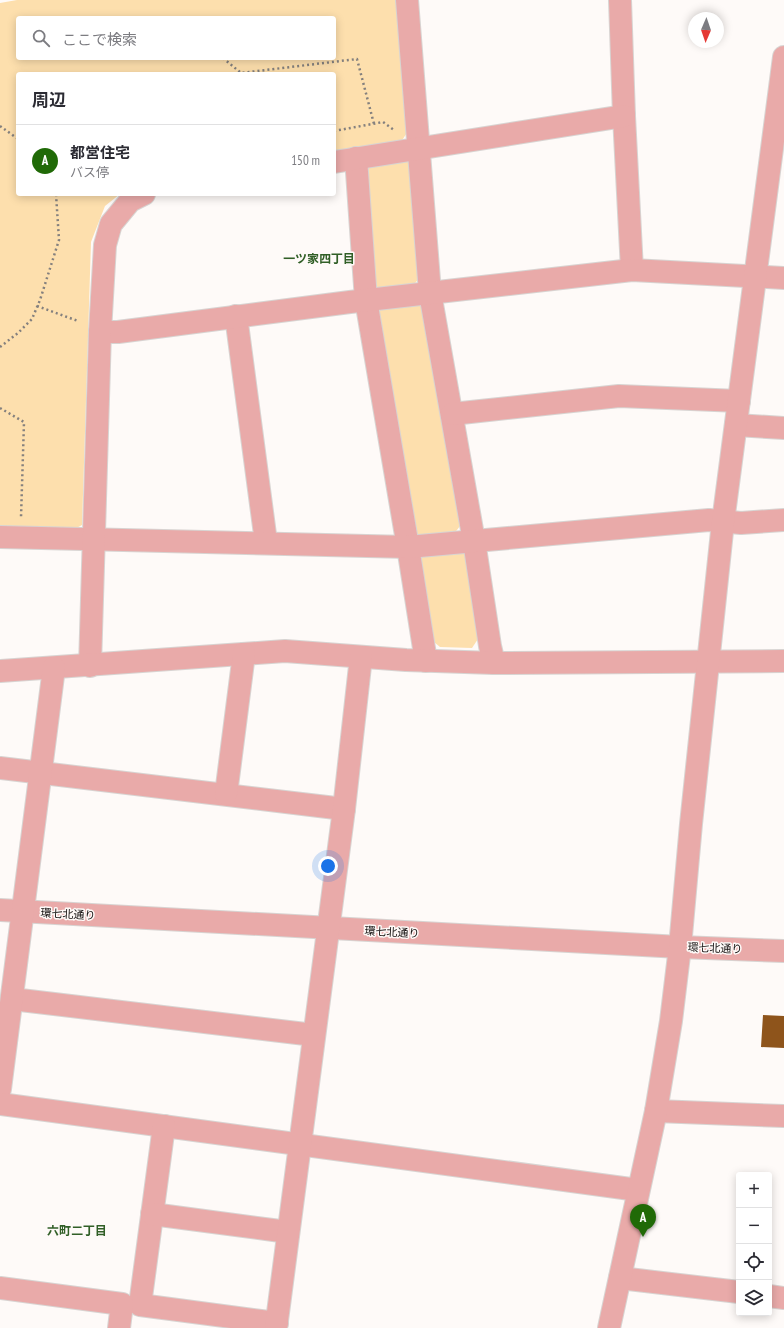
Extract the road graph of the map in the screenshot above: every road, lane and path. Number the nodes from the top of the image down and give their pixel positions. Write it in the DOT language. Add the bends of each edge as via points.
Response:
graph roads {
  1 [pos="407,0"];
  2 [pos="620,0"];
  3 [pos="784,57"];
  4 [pos="225,60"];
  5 [pos="239,72"];
  6 [pos="258,72"];
  7 [pos="624,116"];
  8 [pos="374,124"];
  9 [pos="0,126"];
  10 [pos="336,131"];
  11 [pos="16,137"];
  12 [pos="419,148"];
  13 [pos="356,158"];
  14 [pos="336,162"];
  15 [pos="56,196"];
  16 [pos="140,196"];
  17 [pos="632,270"];
  18 [pos="756,276"];
  19 [pos="784,278"];
  20 [pos="430,293"];
  21 [pos="366,300"];
  22 [pos="37,306"];
  23 [pos="236,316"];
  24 [pos="100,332"];
  25 [pos="0,347"];
  26 [pos="739,400"];
  27 [pos="0,408"];
  28 [pos="452,414"];
  29 [pos="736,425"];
  30 [pos="784,428"];
  31 [pos="784,520"];
  32 [pos="723,522"];
  33 [pos="10,537"];
  34 [pos="94,539"];
  35 [pos="474,541"];
  36 [pos="266,542"];
  37 [pos="408,547"];
  38 [pos="244,654"];
  39 [pos="361,656"];
  40 [pos="426,661"];
  41 [pos="708,661"];
  42 [pos="784,661"];
  43 [pos="494,663"];
  44 [pos="90,666"];
  45 [pos="54,668"];
  46 [pos="0,671"];
  47 [pos="0,768"];
  48 [pos="41,773"];
  49 [pos="226,794"];
  50 [pos="344,809"];
  51 [pos="0,910"];
  52 [pos="23,911"];
  53 [pos="328,928"];
  54 [pos="680,947"];
  55 [pos="784,951"];
  56 [pos="12,999"];
  57 [pos="314,1035"];
  58 [pos="0,1089"];
  59 [pos="0,1104"];
  60 [pos="656,1111"];
  61 [pos="784,1116"];
  62 [pos="164,1126"];
  63 [pos="300,1144"];
  64 [pos="638,1190"];
  65 [pos="152,1214"];
  66 [pos="288,1232"];
  67 [pos="620,1278"];
  68 [pos="0,1288"];
  69 [pos="736,1292"];
  70 [pos="772,1296"];
  71 [pos="784,1298"];
  72 [pos="131,1304"];
  73 [pos="277,1325"];
  74 [pos="119,1328"];
  75 [pos="609,1328"];
  1 -- 12 [label="street"];
  2 -- 7 [label="street"];
  3 -- 18 [label="street"];
  4 -- 5 [label="path"];
  6 -- 8 [label="path" via="357,60"];
  7 -- 12 [label="street"];
  7 -- 17 [label="street"];
  8 -- 10 [label="path"];
  8 -- 12 [label="path" via="383,122"];
  9 -- 11 [label="path"];
  12 -- 13 [label="street"];
  12 -- 20 [label="street"];
  13 -- 14 [label="street"];
  13 -- 21 [label="street"];
  15 -- 22 [label="path" via="59,240"];
  16 -- 24 [label="street" via="130,201 111,224 105,245"];
  17 -- 18 [label="street"];
  17 -- 20 [label="street"];
  18 -- 19 [label="street"];
  18 -- 26 [label="street"];
  20 -- 21 [label="street"];
  20 -- 28 [label="street"];
  21 -- 23 [label="street"];
  21 -- 37 [label="street"];
  22 -- 24 [label="path" via="84,322"];
  22 -- 25 [label="path" via="32,319"];
  23 -- 24 [label="street" via="118,332"];
  23 -- 36 [label="street"];
  24 -- 34 [label="street"];
  26 -- 28 [label="street" via="619,396"];
  26 -- 29 [label="street"];
  27 -- 33 [label="path" via="24,422"];
  28 -- 35 [label="street"];
  29 -- 30 [label="street"];
  29 -- 32 [label="street"];
  31 -- 32 [label="street"];
  32 -- 35 [label="street" via="709,520"];
  32 -- 41 [label="street"];
  33 -- 34 [label="street"];
  34 -- 36 [label="street"];
  34 -- 44 [label="street"];
  35 -- 37 [label="street"];
  35 -- 43 [label="street"];
  36 -- 37 [label="street"];
  37 -- 40 [label="street"];
  38 -- 39 [label="street" via="285,651"];
  38 -- 44 [label="street"];
  38 -- 49 [label="street"];
  39 -- 40 [label="street"];
  39 -- 50 [label="street"];
  40 -- 43 [label="street"];
  41 -- 42 [label="street"];
  41 -- 43 [label="street"];
  41 -- 54 [label="street"];
  44 -- 45 [label="street"];
  45 -- 46 [label="street"];
  45 -- 48 [label="street"];
  47 -- 48 [label="street"];
  48 -- 49 [label="street"];
  48 -- 52 [label="street"];
  49 -- 50 [label="street"];
  50 -- 53 [label="street"];
  51 -- 52 [label="street, 環七北通り"];
  52 -- 53 [label="street, 環七北通り"];
  52 -- 56 [label="street"];
  53 -- 54 [label="street, 環七北通り"];
  53 -- 57 [label="street"];
  54 -- 55 [label="street, 環七北通り"];
  54 -- 60 [label="street"];
  56 -- 57 [label="street"];
  56 -- 58 [label="street"];
  57 -- 63 [label="street"];
  59 -- 62 [label="street"];
  60 -- 61 [label="street"];
  60 -- 64 [label="street"];
  62 -- 63 [label="street"];
  62 -- 65 [label="street"];
  63 -- 64 [label="street"];
  63 -- 66 [label="street"];
  64 -- 67 [label="street"];
  65 -- 66 [label="street"];
  65 -- 72 [label="street"];
  66 -- 73 [label="street"];
  67 -- 69 [label="street"];
  67 -- 75 [label="street"];
  68 -- 72 [label="street"];
  70 -- 71 [label="street"];
  72 -- 73 [label="street"];
  72 -- 74 [label="street"];
}
